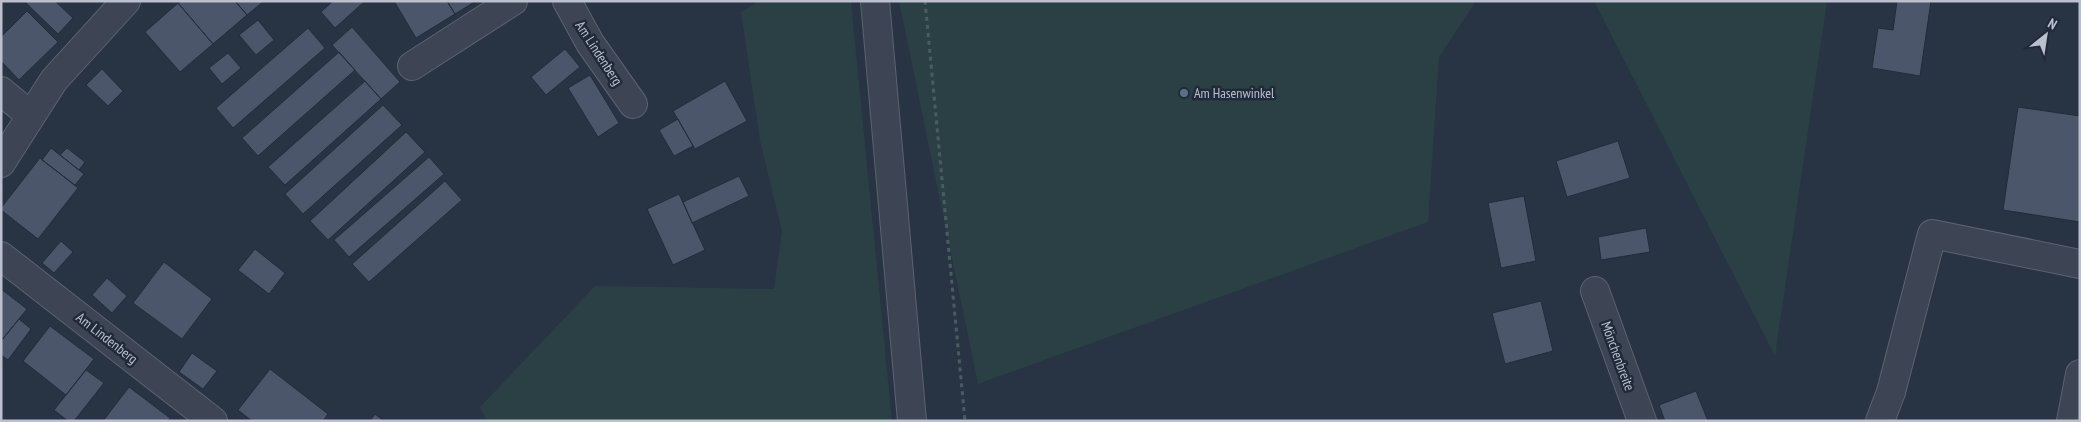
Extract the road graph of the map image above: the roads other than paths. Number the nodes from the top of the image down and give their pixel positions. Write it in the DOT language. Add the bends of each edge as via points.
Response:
graph roads {
  1 [pos="126,1"];
  2 [pos="514,1"];
  3 [pos="567,1"];
  4 [pos="875,1"];
  5 [pos="412,66"];
  6 [pos="1,91"];
  7 [pos="633,104"];
  8 [pos="30,115"];
  9 [pos="1,163"];
  10 [pos="1,256"];
  11 [pos="2080,264"];
  12 [pos="1595,291"];
  13 [pos="2080,374"];
  14 [pos="213,421"];
  15 [pos="912,421"];
  16 [pos="1642,421"];
  17 [pos="1880,421"];
  18 [pos="2071,421"];
  1 -- 8 [label="street" via="54,80"];
  2 -- 5 [label="street"];
  3 -- 7 [label="street, Am Lindenberg" via="590,43"];
  4 -- 15 [label="street"];
  6 -- 8 [label="street"];
  8 -- 9 [label="street"];
  10 -- 14 [label="street, Am Lindenberg"];
  11 -- 17 [label="street" via="1932,234 1891,392"];
  12 -- 16 [label="street, Mönchenbreite"];
  13 -- 18 [label="street"];
}
